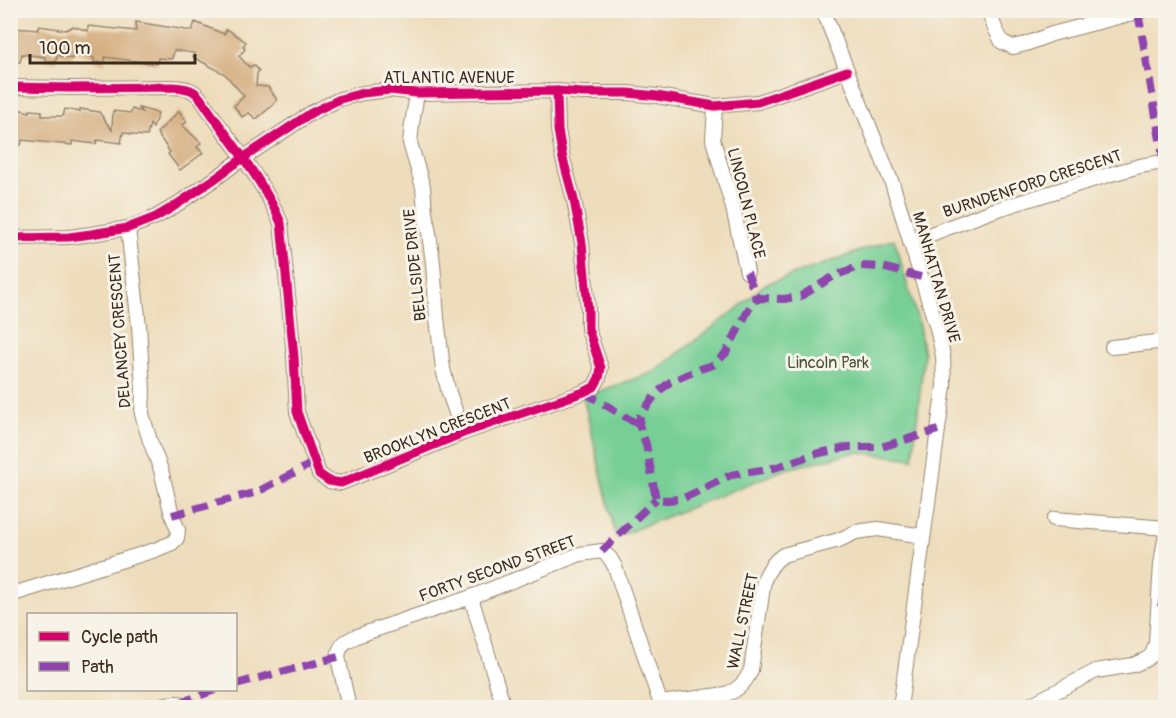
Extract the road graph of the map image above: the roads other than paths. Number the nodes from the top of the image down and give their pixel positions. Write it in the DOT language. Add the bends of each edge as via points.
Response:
graph roads {
  1 [pos="823,10"];
  2 [pos="988,10"];
  3 [pos="1145,10"];
  4 [pos="847,71"];
  5 [pos="10,87"];
  6 [pos="557,91"];
  7 [pos="417,93"];
  8 [pos="715,106"];
  9 [pos="243,158"];
  10 [pos="1166,164"];
  11 [pos="128,228"];
  12 [pos="10,238"];
  13 [pos="910,242"];
  14 [pos="747,272"];
  15 [pos="1166,342"];
  16 [pos="1112,347"];
  17 [pos="463,433"];
  18 [pos="1054,519"];
  19 [pos="1166,528"];
  20 [pos="1166,533"];
  21 [pos="923,536"];
  22 [pos="10,595"];
  23 [pos="471,597"];
  24 [pos="661,705"];
  25 [pos="902,707"];
  26 [pos="150,708"];
  27 [pos="194,708"];
  28 [pos="349,708"];
  29 [pos="504,708"];
  30 [pos="1024,708"];
  1 -- 4 [label="street, MANHATTAN DRIVE"];
  2 -- 3 [label="street" via="1002,42 1012,47"];
  4 -- 8 [label="street, ATLANTIC AVENUE" via="758,102"];
  4 -- 13 [label="street, MANHATTAN DRIVE" via="892,183"];
  5 -- 9 [label="street, BROOKLYN CRESCENT" via="185,87 200,96"];
  6 -- 7 [label="street, ATLANTIC AVENUE"];
  6 -- 8 [label="street, ATLANTIC AVENUE" via="628,93"];
  6 -- 17 [label="street, BROOKLYN CRESCENT" via="558,130 582,243 588,329 601,368 599,378 594,387 584,392"];
  7 -- 9 [label="street, ATLANTIC AVENUE" via="390,90 340,99 311,113"];
  7 -- 17 [label="street, BELLSIDE DRIVE" via="410,143 423,187 443,369"];
  8 -- 14 [label="street, LINCOLN PLACE" via="713,140"];
  9 -- 11 [label="street, ATLANTIC AVENUE" via="173,207"];
  9 -- 17 [label="street, BROOKLYN CRESCENT" via="281,224 297,412 319,474 341,483"];
  10 -- 13 [label="street, BURNDENFORD CRESCENT" via="1112,174 992,211"];
  11 -- 12 [label="street, ATLANTIC AVENUE" via="69,237"];
  11 -- 22 [label="street, DELANCEY CRESCENT" via="139,326 142,414 178,530 177,538 155,550"];
  13 -- 21 [label="street, MANHATTAN DRIVE" via="943,356 944,386"];
  15 -- 16 [label="street"];
  18 -- 19 [label="street"];
  20 -- 30 [label="street" via="1152,656 1133,665 1096,671"];
  21 -- 24 [label="street, WALL STREET" via="878,529 783,555 764,580 751,670 741,686 726,694"];
  21 -- 25 [label="street, MANHATTAN DRIVE"];
  23 -- 24 [label="street, FORTY SECOND STREET" via="580,554 602,551 615,567"];
  23 -- 28 [label="street, FORTY SECOND STREET" via="345,642 338,657"];
  23 -- 29 [label="street"];
  26 -- 27 [label="street" via="179,703"];
}
